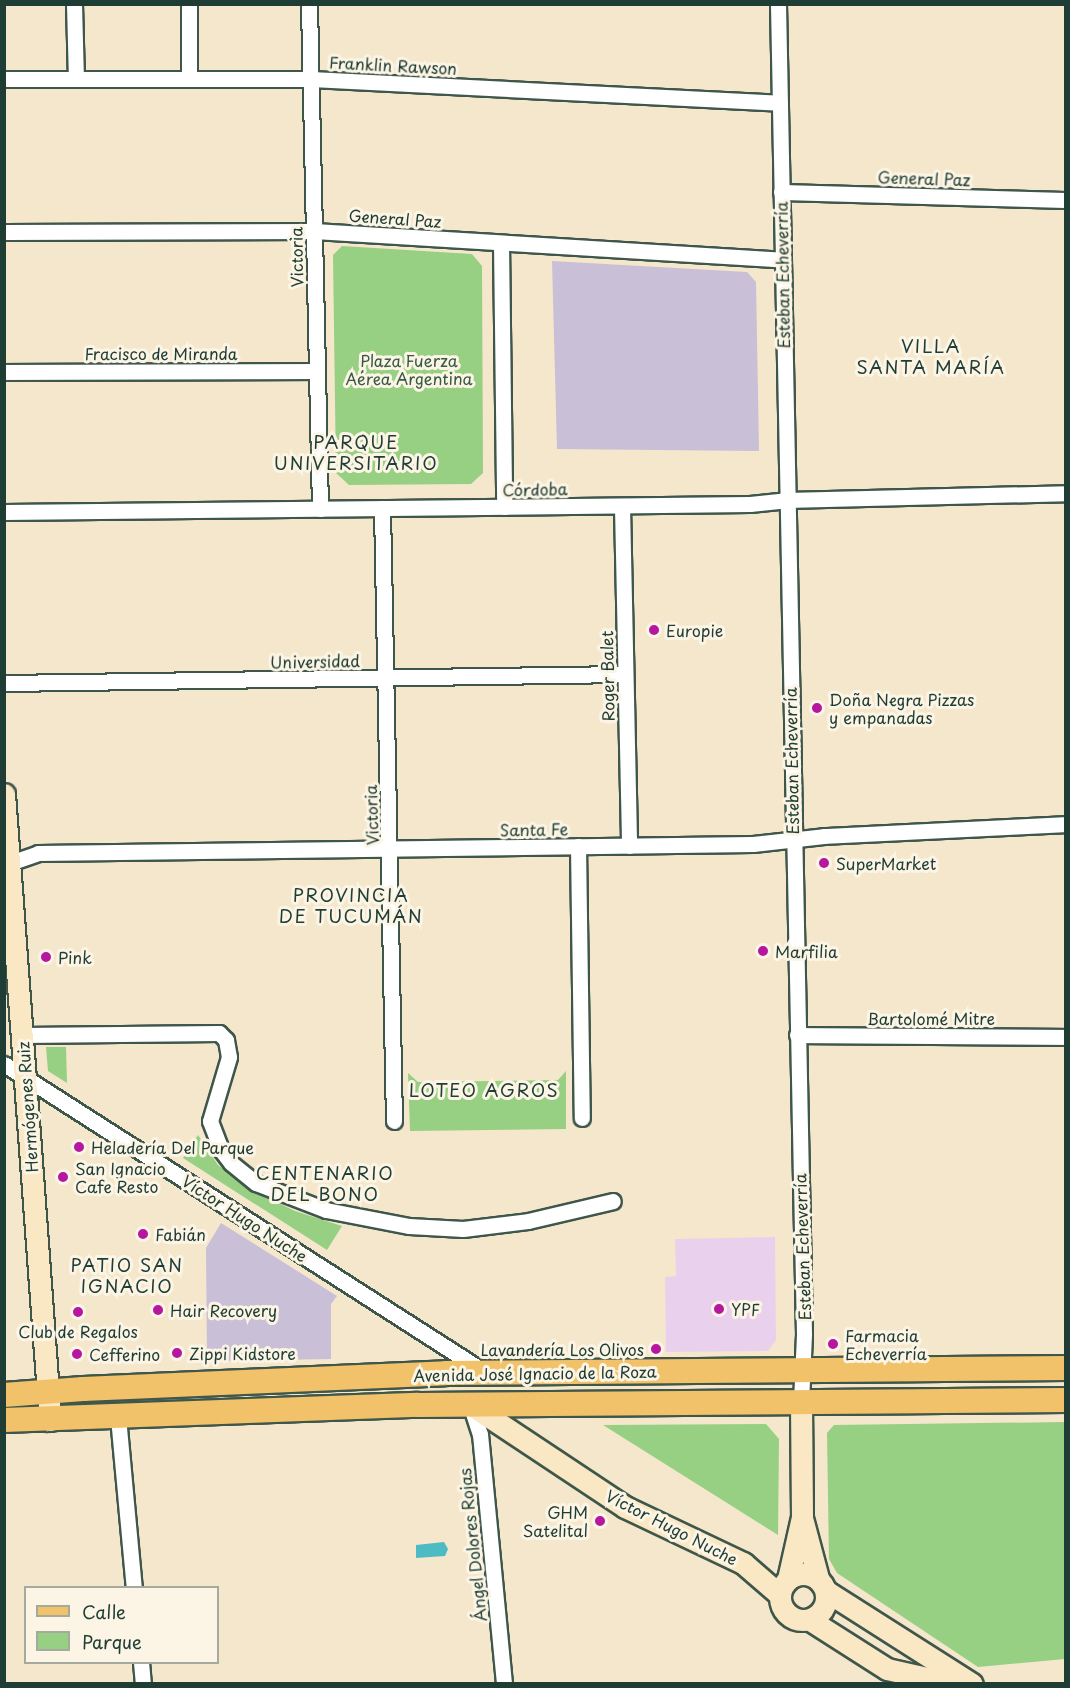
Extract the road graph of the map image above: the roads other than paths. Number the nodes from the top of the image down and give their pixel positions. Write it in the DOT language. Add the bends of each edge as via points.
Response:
graph roads {
  1 [pos="74,4"];
  2 [pos="189,4"];
  3 [pos="309,4"];
  4 [pos="778,4"];
  5 [pos="4,79"];
  6 [pos="76,79"];
  7 [pos="189,79"];
  8 [pos="310,79"];
  9 [pos="779,103"];
  10 [pos="781,192"];
  11 [pos="1065,200"];
  12 [pos="314,231"];
  13 [pos="4,232"];
  14 [pos="501,243"];
  15 [pos="782,260"];
  16 [pos="317,370"];
  17 [pos="4,372"];
  18 [pos="1065,493"];
  19 [pos="786,500"];
  20 [pos="622,506"];
  21 [pos="504,507"];
  22 [pos="382,508"];
  23 [pos="320,509"];
  24 [pos="4,512"];
  25 [pos="625,674"];
  26 [pos="385,678"];
  27 [pos="4,683"];
  28 [pos="4,794"];
  29 [pos="1065,824"];
  30 [pos="793,840"];
  31 [pos="578,846"];
  32 [pos="629,846"];
  33 [pos="390,849"];
  34 [pos="7,864"];
  35 [pos="21,1035"];
  36 [pos="796,1035"];
  37 [pos="1065,1037"];
  38 [pos="4,1064"];
  39 [pos="24,1077"];
  40 [pos="582,1118"];
  41 [pos="394,1121"];
  42 [pos="613,1201"];
  43 [pos="1065,1368"];
  44 [pos="801,1370"];
  45 [pos="486,1373"];
  46 [pos="48,1392"];
  47 [pos="4,1395"];
  48 [pos="1065,1400"];
  49 [pos="801,1402"];
  50 [pos="470,1404"];
  51 [pos="118,1417"];
  52 [pos="4,1420"];
  53 [pos="50,1420"];
  54 [pos="802,1517"];
  55 [pos="822,1585"];
  56 [pos="134,1586"];
  57 [pos="784,1587"];
  58 [pos="810,1620"];
  59 [pos="910,1644"];
  60 [pos="141,1664"];
  61 [pos="887,1669"];
  62 [pos="933,1681"];
  63 [pos="143,1683"];
  64 [pos="504,1683"];
  65 [pos="903,1683"];
  66 [pos="953,1683"];
  67 [pos="972,1683"];
  1 -- 6 [label="street"];
  2 -- 7 [label="street"];
  3 -- 8 [label="street, Victoria"];
  4 -- 9 [label="street, Esteban Echeverría"];
  5 -- 6 [label="street, Franklin Rawson"];
  6 -- 7 [label="street, Franklin Rawson"];
  7 -- 8 [label="street, Franklin Rawson"];
  8 -- 9 [label="street, Franklin Rawson"];
  8 -- 12 [label="street, Victoria"];
  9 -- 10 [label="street, Esteban Echeverría"];
  10 -- 11 [label="street, General Paz"];
  10 -- 15 [label="street, Esteban Echeverría"];
  12 -- 13 [label="street, General Paz"];
  12 -- 14 [label="street, General Paz"];
  12 -- 16 [label="street, Victoria"];
  14 -- 15 [label="street, General Paz"];
  14 -- 21 [label="street"];
  15 -- 19 [label="street, Esteban Echeverría"];
  16 -- 17 [label="street, Fracisco de Miranda"];
  16 -- 23 [label="street, Victoria"];
  18 -- 19 [label="street, Córdoba"];
  19 -- 20 [label="street, Córdoba"];
  19 -- 30 [label="street, Esteban Echeverría"];
  20 -- 21 [label="street, Córdoba"];
  20 -- 25 [label="street, Roger Balet"];
  21 -- 22 [label="street, Córdoba"];
  22 -- 23 [label="street, Córdoba"];
  22 -- 26 [label="street, Victoria"];
  23 -- 24 [label="street, Córdoba"];
  25 -- 26 [label="street, Universidad"];
  25 -- 32 [label="street, Roger Balet"];
  26 -- 27 [label="street, Universidad"];
  26 -- 33 [label="street, Victoria"];
  28 -- 34 [label="street, Hermógenes Ruiz"];
  29 -- 30 [label="street, Santa Fe"];
  30 -- 32 [label="street, Santa Fe"];
  30 -- 36 [label="street, Esteban Echeverría"];
  31 -- 32 [label="street, Santa Fe"];
  31 -- 33 [label="street, Santa Fe"];
  31 -- 40 [label="street"];
  33 -- 34 [label="street, Santa Fe" via="38,853"];
  33 -- 41 [label="street, Victoria"];
  34 -- 35 [label="street, Hermógenes Ruiz"];
  35 -- 39 [label="street, Hermógenes Ruiz"];
  35 -- 42 [label="street" via="219,1033 226,1040 229,1057 210,1121 221,1150 256,1183 326,1210 409,1226 463,1228 528,1221"];
  36 -- 37 [label="street, Bartolomé Mitre"];
  36 -- 44 [label="street, Esteban Echeverría" via="804,1334"];
  38 -- 39 [label="street, Víctor Hugo Nuche"];
  39 -- 45 [label="street, Víctor Hugo Nuche"];
  39 -- 46 [label="street, Hermógenes Ruiz"];
  43 -- 44 [label="main road, Avenida José Ignacio de la Roza"];
  44 -- 45 [label="main road, Avenida José Ignacio de la Roza"];
  44 -- 49 [label="street, Esteban Echeverría"];
  45 -- 46 [label="main road, Avenida José Ignacio de la Roza"];
  46 -- 47 [label="main road, Avenida José Ignacio de la Roza"];
  46 -- 53 [label="street, Hermógenes Ruiz"];
  48 -- 49 [label="main road, Avenida José Ignacio de la Roza"];
  49 -- 50 [label="main road, Avenida José Ignacio de la Roza"];
  49 -- 54 [label="street, Esteban Echeverría"];
  50 -- 51 [label="main road, Avenida José Ignacio de la Roza"];
  50 -- 57 [label="street, Víctor Hugo Nuche" via="625,1507 740,1561"];
  50 -- 64 [label="street, Ángel Dolores Rojas" via="480,1434"];
  51 -- 53 [label="main road, Avenida José Ignacio de la Roza"];
  51 -- 56 [label="street"];
  52 -- 53 [label="main road, Avenida José Ignacio de la Roza"];
  54 -- 55 [label="street, Esteban Echeverría"];
  54 -- 57 [label="street, Esteban Echeverría"];
  55 -- 57 [label="street" via="802,1574"];
  55 -- 58 [label="street" via="826,1602 823,1610"];
  55 -- 59 [label="street"];
  57 -- 58 [label="street" via="781,1605 792,1618"];
  58 -- 61 [label="street"];
  59 -- 62 [label="street"];
  59 -- 67 [label="street"];
  60 -- 63 [label="street"];
  61 -- 62 [label="street"];
  61 -- 65 [label="street"];
  62 -- 66 [label="street"];
}
